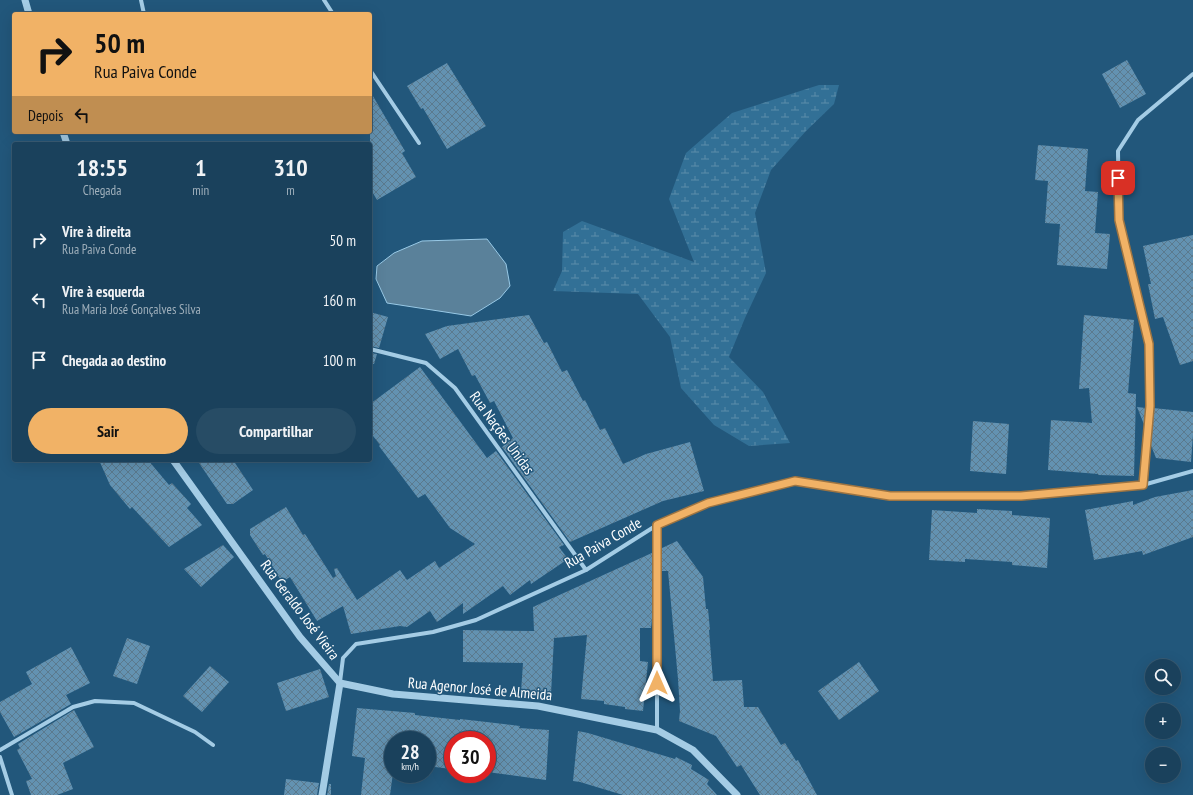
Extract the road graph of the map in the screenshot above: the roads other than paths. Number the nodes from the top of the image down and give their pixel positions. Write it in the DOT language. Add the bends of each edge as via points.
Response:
graph roads {
  1 [pos="24,0"];
  2 [pos="141,0"];
  3 [pos="324,0"];
  4 [pos="28,12"];
  5 [pos="144,12"];
  6 [pos="332,12"];
  7 [pos="372,73"];
  8 [pos="1193,74"];
  9 [pos="419,143"];
  10 [pos="372,350"];
  11 [pos="174,462"];
  12 [pos="1193,471"];
  13 [pos="1143,485"];
  14 [pos="657,525"];
  15 [pos="586,570"];
  16 [pos="340,683"];
  17 [pos="657,730"];
  18 [pos="214,745"];
  19 [pos="0,750"];
  20 [pos="0,757"];
  21 [pos="12,795"];
  22 [pos="322,795"];
  23 [pos="737,795"];
  1 -- 4 [label="street"];
  2 -- 5 [label="street"];
  3 -- 6 [label="street"];
  7 -- 9 [label="street"];
  8 -- 13 [label="street" via="1138,120 1118,151 1119,220 1149,344 1150,406"];
  10 -- 15 [label="street, Rua Nações Unidas" via="426,363 455,388"];
  11 -- 16 [label="street, Rua Geraldo José Vieira" via="300,637"];
  12 -- 13 [label="street, Rua Paiva Conde"];
  13 -- 14 [label="street, Rua Paiva Conde" via="1021,496 890,496 795,481 708,503"];
  14 -- 15 [label="street, Rua Paiva Conde"];
  14 -- 17 [label="street"];
  15 -- 16 [label="street, Rua Paiva Conde" via="476,620 433,632 356,644 343,658"];
  16 -- 17 [label="street, Rua Agenor José de Almeida" via="393,694 538,706"];
  16 -- 22 [label="street, Rua Geraldo José Vieira"];
  17 -- 23 [label="street, Rua Agenor José de Almeida" via="693,750"];
  18 -- 19 [label="street" via="195,732 134,703 95,701 73,707"];
  20 -- 21 [label="street"];
}
